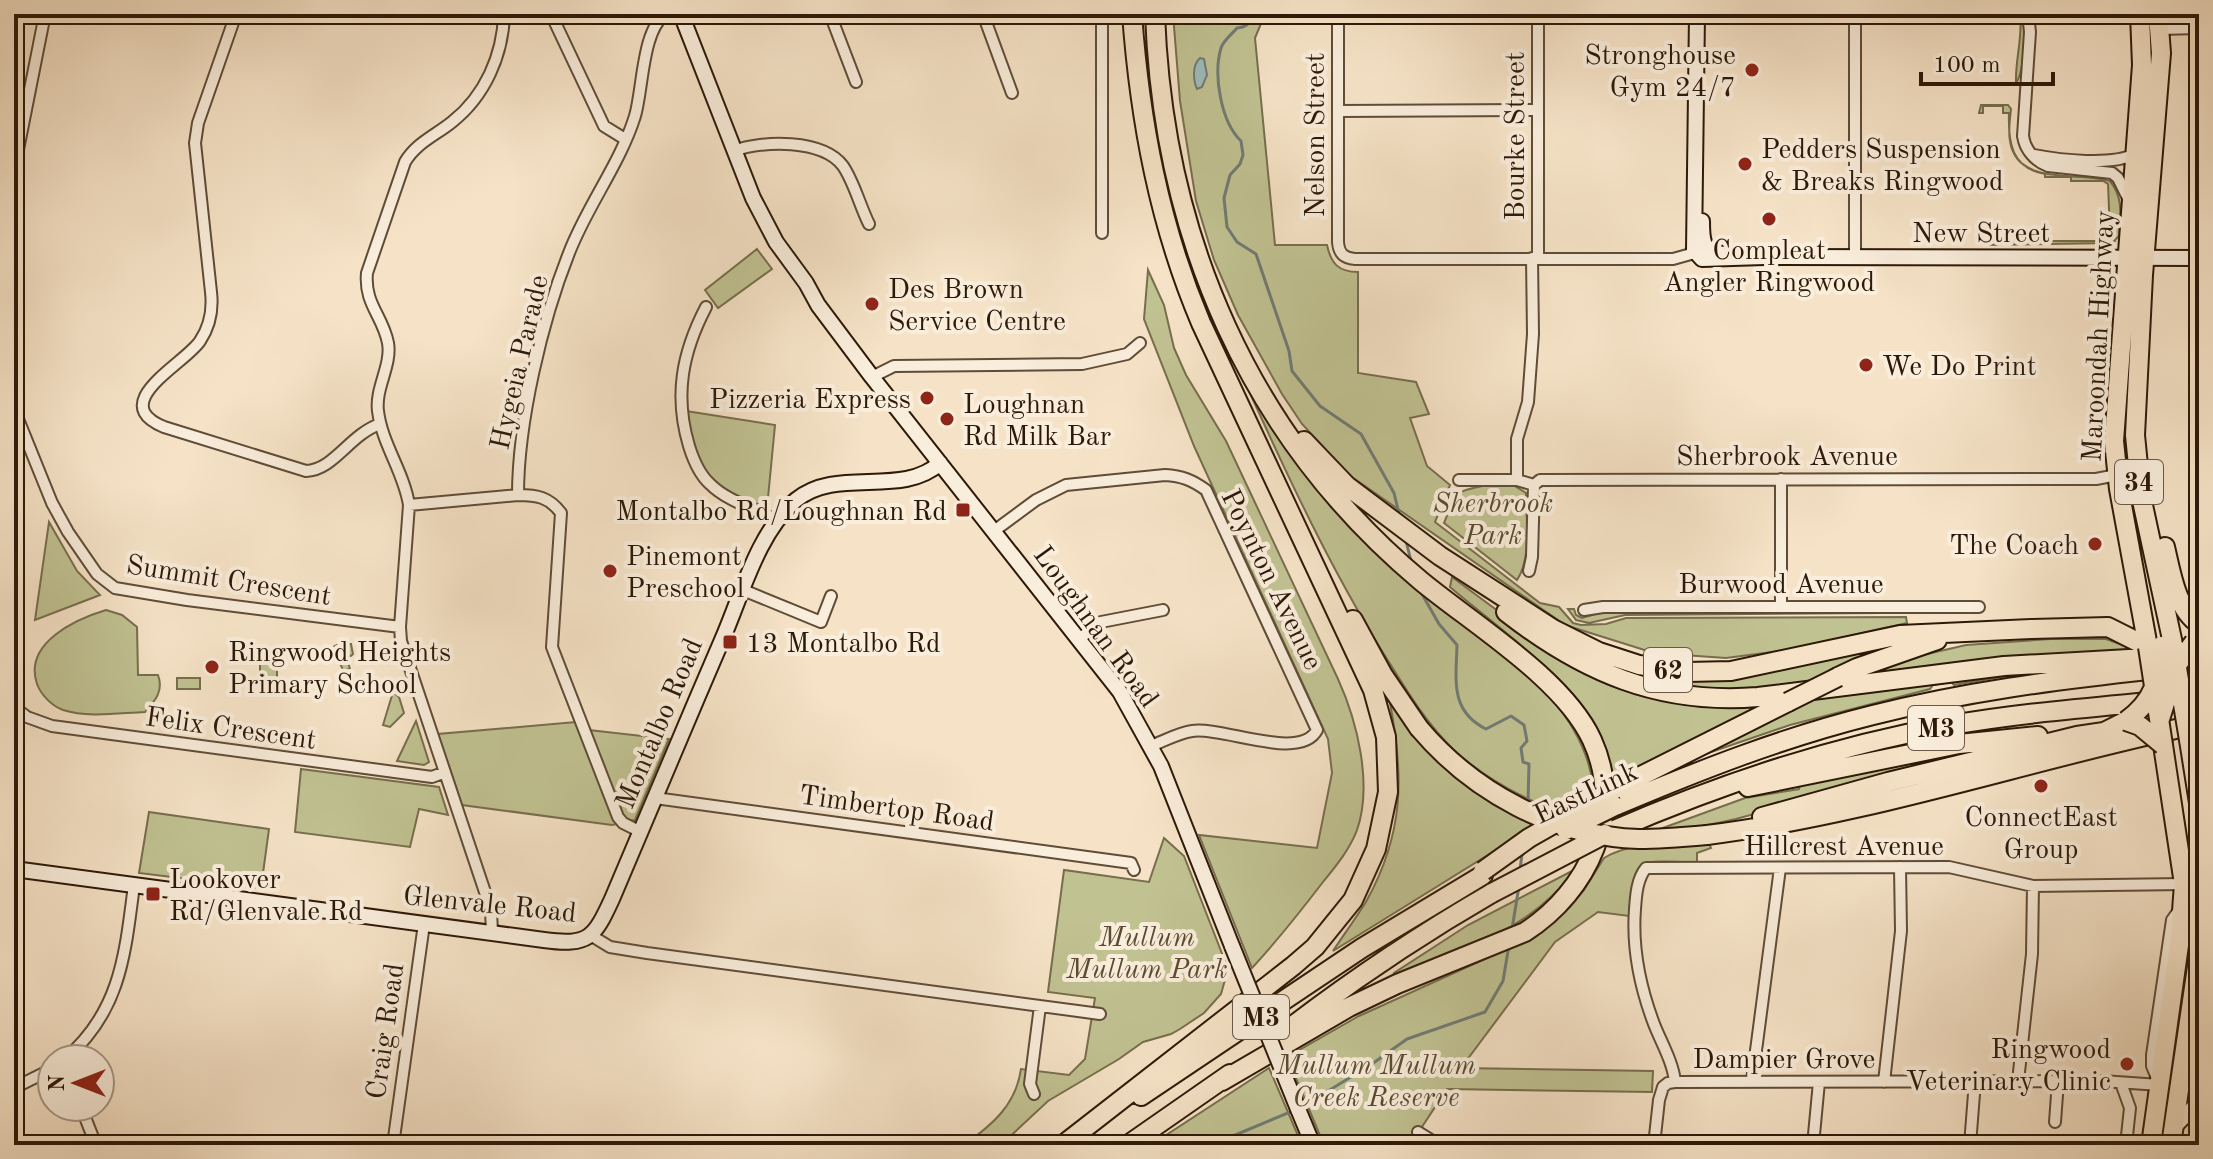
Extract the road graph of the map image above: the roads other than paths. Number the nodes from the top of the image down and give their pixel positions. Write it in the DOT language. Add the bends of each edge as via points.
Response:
graph roads {
  1 [pos="45,14"];
  2 [pos="236,14"];
  3 [pos="504,14"];
  4 [pos="551,14"];
  5 [pos="666,14"];
  6 [pos="673,14"];
  7 [pos="681,14"];
  8 [pos="830,14"];
  9 [pos="983,14"];
  10 [pos="1102,14"];
  11 [pos="1132,14"];
  12 [pos="1155,14"];
  13 [pos="1338,14"];
  14 [pos="1538,14"];
  15 [pos="1697,14"];
  16 [pos="1855,14"];
  17 [pos="2028,14"];
  18 [pos="2140,14"];
  19 [pos="2159,21"];
  20 [pos="2199,28"];
  21 [pos="856,82"];
  22 [pos="1012,93"];
  23 [pos="1538,110"];
  24 [pos="1338,111"];
  25 [pos="625,139"];
  26 [pos="734,151"];
  27 [pos="1697,153"];
  28 [pos="2135,154"];
  29 [pos="2032,155"];
  30 [pos="14,170"];
  31 [pos="2132,205"];
  32 [pos="869,224"];
  33 [pos="1102,233"];
  34 [pos="1702,248"];
  35 [pos="1342,255"];
  36 [pos="1855,257"];
  37 [pos="2136,257"];
  38 [pos="1535,258"];
  39 [pos="2199,258"];
  40 [pos="1202,266"];
  41 [pos="818,305"];
  42 [pos="706,307"];
  43 [pos="2140,334"];
  44 [pos="1140,343"];
  45 [pos="1219,362"];
  46 [pos="872,377"];
  47 [pos="14,409"];
  48 [pos="380,424"];
  49 [pos="940,463"];
  50 [pos="2117,475"];
  51 [pos="1781,479"];
  52 [pos="1459,480"];
  53 [pos="1517,480"];
  54 [pos="1534,485"];
  55 [pos="518,495"];
  56 [pos="409,505"];
  57 [pos="776,520"];
  58 [pos="994,531"];
  59 [pos="1440,556"];
  60 [pos="1529,571"];
  61 [pos="743,590"];
  62 [pos="831,596"];
  63 [pos="2134,603"];
  64 [pos="1781,606"];
  65 [pos="1979,607"];
  66 [pos="1163,610"];
  67 [pos="1584,610"];
  68 [pos="400,627"];
  69 [pos="2108,627"];
  70 [pos="1956,634"];
  71 [pos="2197,636"];
  72 [pos="1079,639"];
  73 [pos="2172,661"];
  74 [pos="2199,665"];
  75 [pos="2154,689"];
  76 [pos="14,707"];
  77 [pos="2126,721"];
  78 [pos="2159,722"];
  79 [pos="2194,732"];
  80 [pos="2077,736"];
  81 [pos="2163,745"];
  82 [pos="1151,746"];
  83 [pos="2196,761"];
  84 [pos="445,772"];
  85 [pos="655,798"];
  86 [pos="1615,798"];
  87 [pos="1681,801"];
  88 [pos="2199,803"];
  89 [pos="641,832"];
  90 [pos="1707,835"];
  91 [pos="1134,863"];
  92 [pos="1900,867"];
  93 [pos="1780,868"];
  94 [pos="14,869"];
  95 [pos="2184,884"];
  96 [pos="134,885"];
  97 [pos="2033,886"];
  98 [pos="424,924"];
  99 [pos="492,933"];
  100 [pos="592,936"];
  101 [pos="2199,953"];
  102 [pos="2193,991"];
  103 [pos="1040,1006"];
  104 [pos="2199,1010"];
  105 [pos="1100,1014"];
  106 [pos="80,1043"];
  107 [pos="36,1077"];
  108 [pos="1222,1081"];
  109 [pos="1752,1081"];
  110 [pos="1975,1081"];
  111 [pos="2018,1081"];
  112 [pos="2058,1081"];
  113 [pos="1675,1082"];
  114 [pos="1819,1082"];
  115 [pos="1884,1082"];
  116 [pos="2121,1083"];
  117 [pos="2190,1083"];
  118 [pos="2160,1085"];
  119 [pos="14,1088"];
  120 [pos="1034,1094"];
  121 [pos="2199,1102"];
  122 [pos="2055,1122"];
  123 [pos="87,1123"];
  124 [pos="1418,1132"];
  125 [pos="2172,1136"];
  126 [pos="96,1145"];
  127 [pos="393,1145"];
  128 [pos="1064,1145"];
  129 [pos="1128,1145"];
  130 [pos="1313,1145"];
  131 [pos="1439,1145"];
  132 [pos="1654,1145"];
  133 [pos="1813,1145"];
  134 [pos="1970,1145"];
  135 [pos="2126,1145"];
  136 [pos="2151,1145"];
  137 [pos="2183,1145"];
  1 -- 30 [label="street"];
  2 -- 48 [label="street" via="195,143 211,292 209,321 194,350 147,390 144,407 149,418 164,427 306,471 328,464 359,433"];
  3 -- 48 [label="street" via="488,80 466,110 405,162 367,273 369,302 389,351 377,404"];
  4 -- 25 [label="street" via="604,126"];
  5 -- 25 [label="street, Hygeia Parade" via="652,27 638,104"];
  6 -- 41 [label="street, Loughnan Road" via="756,221 781,264"];
  7 -- 26 [label="street, Loughnan Road"];
  8 -- 21 [label="street"];
  9 -- 22 [label="street"];
  10 -- 33 [label="street"];
  11 -- 45 [label="highway" via="1141,110 1161,204 1186,285"];
  12 -- 40 [label="highway" via="1168,141"];
  13 -- 24 [label="street, Nelson Street"];
  14 -- 23 [label="street, Bourke Street"];
  15 -- 27 [label="street"];
  16 -- 36 [label="street"];
  17 -- 29 [label="street" via="2023,136"];
  18 -- 28 [label="highway, Maroondah Highway / 34"];
  19 -- 20 [label="street"];
  19 -- 37 [label="highway" via="2159,72"];
  23 -- 24 [label="street"];
  23 -- 38 [label="street, Bourke Street"];
  24 -- 35 [label="street, Nelson Street"];
  25 -- 55 [label="street, Hygeia Parade" via="569,252 554,295 534,375"];
  26 -- 32 [label="street" via="773,143 827,155 845,169"];
  26 -- 41 [label="street, Loughnan Road" via="766,225"];
  27 -- 34 [label="street"];
  27 -- 34 [label="street" via="1693,214"];
  28 -- 29 [label="street" via="2105,160"];
  28 -- 31 [label="highway, Maroondah Highway / 34"];
  29 -- 31 [label="street" via="2048,166 2112,173"];
  31 -- 37 [label="highway, Maroondah Highway / 34"];
  34 -- 36 [label="street, New Street" via="1702,259"];
  34 -- 38 [label="street, New Street" via="1673,259"];
  35 -- 38 [label="street, New Street"];
  36 -- 37 [label="street, New Street"];
  37 -- 39 [label="street, New Street"];
  37 -- 43 [label="highway, Maroondah Highway / 34"];
  37 -- 50 [label="highway, Maroondah Highway / 34" via="2114,426"];
  38 -- 53 [label="street, Bourke Street" via="1528,402 1517,439"];
  40 -- 59 [label="highway, 62" via="1243,351 1301,438 1362,498"];
  40 -- 108 [label="highway" via="1244,366 1315,474 1370,535 1567,701 1587,731 1604,781 1599,839 1582,877 1543,920 1349,1007"];
  41 -- 46 [label="street, Loughnan Road"];
  42 -- 57 [label="street" via="695,328 680,393 692,455 708,483"];
  43 -- 71 [label="highway" via="2152,490 2176,589"];
  43 -- 73 [label="highway, Maroondah Highway / 34" via="2138,476"];
  44 -- 46 [label="street" via="1127,354 1082,364 894,366"];
  45 -- 90 [label="highway, bridge" via="1383,675 1419,728 1457,767 1512,804 1580,830 1656,839"];
  45 -- 128 [label="highway" via="1373,690 1386,737 1384,821 1353,900 1315,947"];
  46 -- 49 [label="street, Loughnan Road"];
  47 -- 68 [label="street, Summit Crescent" via="68,532 97,574 115,588"];
  48 -- 56 [label="street"];
  49 -- 57 [label="street, Montalbo Road" via="922,476 824,486 798,498"];
  49 -- 58 [label="street, Loughnan Road"];
  50 -- 51 [label="street, Sherbrook Avenue"];
  50 -- 63 [label="highway, Maroondah Highway / 34"];
  51 -- 54 [label="street, Sherbrook Avenue" via="1540,480"];
  51 -- 64 [label="street"];
  52 -- 53 [label="street, Sherbrook Avenue"];
  53 -- 54 [label="street, Sherbrook Avenue"];
  54 -- 60 [label="street"];
  55 -- 56 [label="street"];
  55 -- 89 [label="street" via="548,499 561,513 552,647 618,817"];
  56 -- 68 [label="street"];
  57 -- 61 [label="street, Montalbo Road"];
  58 -- 72 [label="street, Loughnan Road"];
  58 -- 82 [label="street, Poynton Avenue" via="1066,485 1165,475 1193,480 1206,490 1317,730 1294,744 1193,731"];
  59 -- 70 [label="highway, 62" via="1575,641 1662,669 1731,671 1886,638"];
  59 -- 71 [label="highway" via="1505,612 1580,662 1621,680 1694,697 1758,697"];
  61 -- 62 [label="street" via="821,622"];
  61 -- 85 [label="street, Montalbo Road"];
  63 -- 69 [label="highway"];
  63 -- 73 [label="highway, Maroondah Highway / 34"];
  64 -- 65 [label="street, Burwood Avenue"];
  64 -- 67 [label="street, Burwood Avenue"];
  66 -- 72 [label="street" via="1101,622"];
  68 -- 84 [label="street"];
  69 -- 70 [label="highway, 62"];
  69 -- 73 [label="highway, 62"];
  70 -- 86 [label="highway, bridge" via="1838,677"];
  71 -- 73 [label="highway, bridge"];
  72 -- 82 [label="street, Loughnan Road" via="1120,692"];
  73 -- 75 [label="highway, Maroondah Highway / 34, bridge"];
  73 -- 78 [label="highway, bridge"];
  73 -- 79 [label="highway, Maroondah Highway / 34, bridge"];
  73 -- 87 [label="highway, EastLink / M3" via="2041,713 1943,727 1804,759"];
  74 -- 86 [label="highway, EastLink / M3" via="2068,678 1872,715"];
  75 -- 77 [label="highway, bridge" via="2145,706"];
  75 -- 78 [label="highway, Maroondah Highway / 34, bridge"];
  76 -- 84 [label="street, Felix Crescent" via="52,726 432,777"];
  77 -- 80 [label="highway" via="2104,732"];
  77 -- 81 [label="highway, bridge"];
  78 -- 81 [label="highway, Maroondah Highway / 34, bridge"];
  79 -- 83 [label="highway, Maroondah Highway / 34"];
  79 -- 90 [label="highway" via="2135,737 1791,822"];
  80 -- 87 [label="highway" via="1959,744"];
  80 -- 90 [label="highway" via="1847,793"];
  81 -- 95 [label="highway, Maroondah Highway / 34"];
  82 -- 130 [label="street, Loughnan Road, bridge"];
  83 -- 88 [label="highway, Maroondah Highway / 34"];
  84 -- 99 [label="street" via="491,910"];
  85 -- 89 [label="street, Montalbo Road"];
  85 -- 91 [label="street, Timbertop Road"];
  86 -- 128 [label="highway, EastLink / M3, bridge" via="1362,948"];
  87 -- 108 [label="highway, EastLink / M3, bridge" via="1479,900 1308,1013"];
  89 -- 100 [label="street, Montalbo Road"];
  92 -- 93 [label="street, Hillcrest Avenue"];
  92 -- 97 [label="street, Hillcrest Avenue" via="1949,867"];
  92 -- 115 [label="street" via="1900,942"];
  93 -- 109 [label="street"];
  93 -- 113 [label="street, Hillcrest Avenue" via="1646,868 1640,875 1635,949 1648,1007"];
  94 -- 96 [label="street, Glenvale Road"];
  95 -- 97 [label="street, Hillcrest Avenue"];
  95 -- 118 [label="highway, Maroondah Highway / 34"];
  96 -- 98 [label="street, Glenvale Road"];
  96 -- 106 [label="street" via="112,998"];
  97 -- 111 [label="street" via="2032,954"];
  98 -- 99 [label="street, Glenvale Road"];
  98 -- 127 [label="street, Craig Road"];
  99 -- 100 [label="street, Glenvale Road" via="560,942"];
  100 -- 103 [label="street, Glenvale Road" via="610,947 647,953"];
  101 -- 102 [label="highway"];
  102 -- 104 [label="street"];
  102 -- 117 [label="highway"];
  103 -- 105 [label="street, Glenvale Road"];
  103 -- 120 [label="street" via="1030,1084"];
  107 -- 119 [label="street"];
  108 -- 129 [label="highway, EastLink / M3"];
  109 -- 113 [label="street, Dampier Grove"];
  109 -- 114 [label="street, Dampier Grove"];
  110 -- 111 [label="street, Dampier Grove"];
  110 -- 115 [label="street, Dampier Grove"];
  110 -- 134 [label="street"];
  111 -- 112 [label="street, Dampier Grove"];
  112 -- 116 [label="street, Dampier Grove"];
  112 -- 122 [label="street"];
  113 -- 132 [label="street, Dampier Grove" via="1663,1087"];
  114 -- 115 [label="street, Dampier Grove"];
  114 -- 133 [label="street"];
  116 -- 118 [label="street, Dampier Grove"];
  116 -- 135 [label="street" via="2130,1108"];
  117 -- 118 [label="highway"];
  117 -- 125 [label="highway"];
  118 -- 136 [label="highway, 34"];
  121 -- 125 [label="street"];
  123 -- 126 [label="street"];
  124 -- 131 [label="street"];
  125 -- 137 [label="street"];
}
